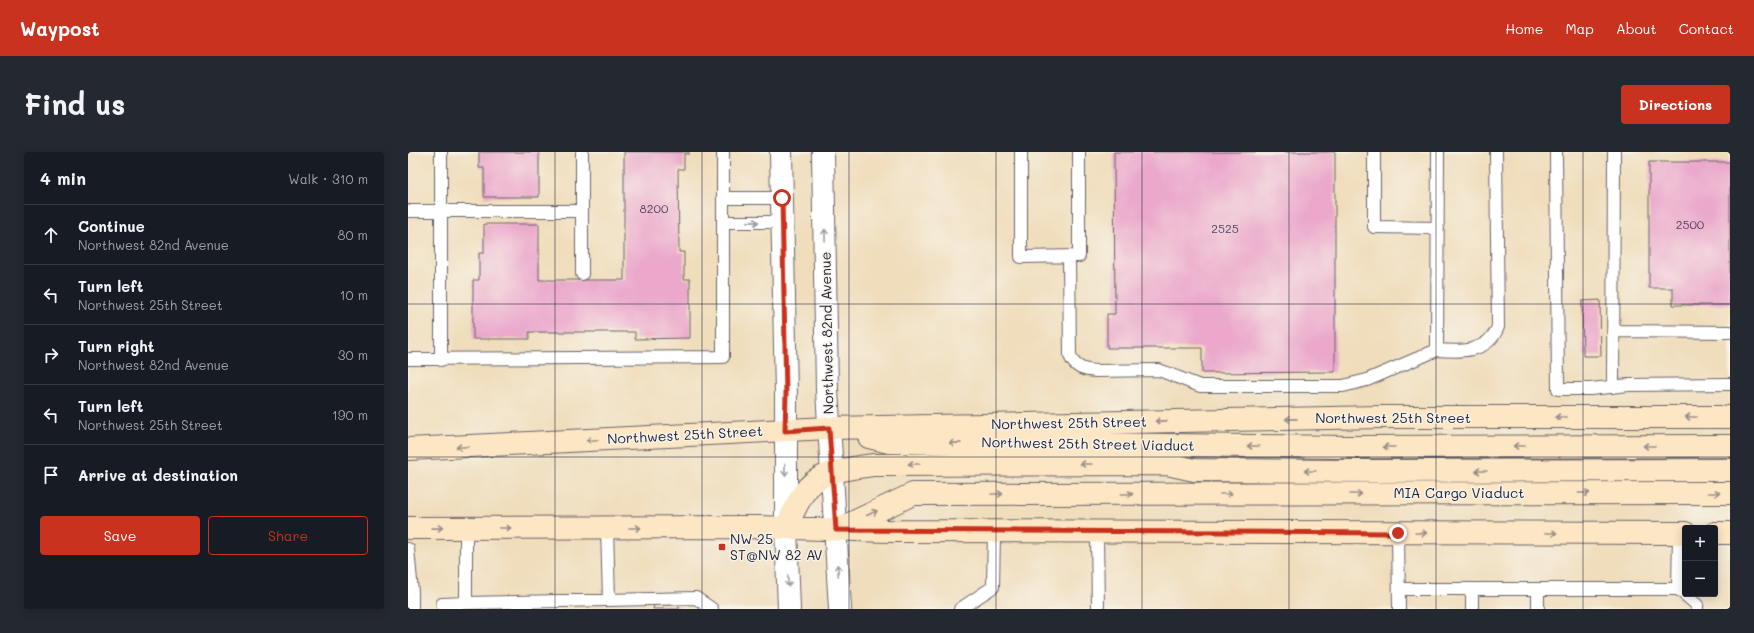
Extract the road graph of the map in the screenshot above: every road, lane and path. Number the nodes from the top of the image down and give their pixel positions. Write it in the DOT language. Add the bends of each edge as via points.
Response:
graph roads {
  1 [pos="441,152"];
  2 [pos="582,152"];
  3 [pos="723,152"];
  4 [pos="781,152"];
  5 [pos="823,152"];
  6 [pos="1021,152"];
  7 [pos="1079,152"];
  8 [pos="1374,152"];
  9 [pos="1438,152"];
  10 [pos="1496,152"];
  11 [pos="1556,152"];
  12 [pos="1614,152"];
  13 [pos="724,198"];
  14 [pos="782,198"];
  15 [pos="408,211"];
  16 [pos="441,211"];
  17 [pos="582,211"];
  18 [pos="724,222"];
  19 [pos="783,222"];
  20 [pos="1438,228"];
  21 [pos="1069,257"];
  22 [pos="582,274"];
  23 [pos="1614,331"];
  24 [pos="1730,332"];
  25 [pos="1437,350"];
  26 [pos="408,359"];
  27 [pos="441,360"];
  28 [pos="1730,384"];
  29 [pos="1613,387"];
  30 [pos="1730,417"];
  31 [pos="829,428"];
  32 [pos="785,431"];
  33 [pos="1224,446"];
  34 [pos="1730,446"];
  35 [pos="408,450"];
  36 [pos="1167,464"];
  37 [pos="1730,470"];
  38 [pos="832,472"];
  39 [pos="1730,493"];
  40 [pos="408,528"];
  41 [pos="466,528"];
  42 [pos="607,528"];
  43 [pos="786,528"];
  44 [pos="836,530"];
  45 [pos="994,532"];
  46 [pos="1097,532"];
  47 [pos="1398,533"];
  48 [pos="1682,533"];
  49 [pos="1718,533"];
  50 [pos="1730,533"];
  51 [pos="408,549"];
  52 [pos="1399,589"];
  53 [pos="1472,589"];
  54 [pos="1538,589"];
  55 [pos="1678,589"];
  56 [pos="410,592"];
  57 [pos="609,600"];
  58 [pos="466,603"];
  59 [pos="442,604"];
  60 [pos="412,609"];
  61 [pos="712,609"];
  62 [pos="789,609"];
  63 [pos="840,609"];
  64 [pos="960,609"];
  65 [pos="1098,609"];
  66 [pos="1399,609"];
  67 [pos="1472,609"];
  68 [pos="1538,609"];
  69 [pos="1697,609"];
  1 -- 16 [label="lane"];
  2 -- 17 [label="lane"];
  3 -- 13 [label="lane"];
  4 -- 14 [label="street"];
  31 -- 5 [label="street, Northwest 82nd Avenue, one-way"];
  6 -- 21 [label="lane" via="1021,257"];
  7 -- 21 [label="lane" via="1079,256"];
  8 -- 20 [label="lane" via="1374,227"];
  9 -- 20 [label="lane"];
  10 -- 25 [label="lane" via="1498,327 1493,337 1476,349"];
  11 -- 29 [label="lane" via="1558,389"];
  12 -- 23 [label="lane"];
  13 -- 14 [label="lane"];
  13 -- 18 [label="lane"];
  14 -- 19 [label="street"];
  15 -- 16 [label="lane"];
  16 -- 17 [label="lane"];
  16 -- 27 [label="lane"];
  17 -- 22 [label="lane"];
  18 -- 19 [label="lane, one-way"];
  18 -- 27 [label="lane" via="723,357"];
  19 -- 32 [label="street"];
  20 -- 25 [label="lane"];
  21 -- 25 [label="lane" via="1070,356 1077,366 1086,370 1159,370 1200,386 1343,386 1373,378"];
  23 -- 24 [label="lane"];
  23 -- 29 [label="lane"];
  26 -- 27 [label="lane"];
  28 -- 29 [label="lane"];
  30 -- 31 [label="main road, Northwest 25th Street, one-way" via="1373,417"];
  31 -- 32 [label="main road, Northwest 25th Street"];
  33 -- 31 [label="main road, Northwest 25th Street Viaduct, one-way" via="889,442"];
  31 -- 38 [label="street, Northwest 82nd Avenue"];
  32 -- 35 [label="main road, Northwest 25th Street, one-way"];
  32 -- 43 [label="street, one-way"];
  34 -- 33 [label="main road, Northwest 25th Street Viaduct, one-way"];
  33 -- 36 [label="main road"];
  37 -- 36 [label="main road, one-way" via="1194,470"];
  36 -- 38 [label="main road, one-way" via="890,464"];
  38 -- 43 [label="main road" via="817,479 804,493"];
  38 -- 44 [label="street, Northwest 82nd Avenue"];
  44 -- 39 [label="main road, MIA Cargo Viaduct, one-way" via="913,494"];
  40 -- 41 [label="main road, one-way"];
  41 -- 42 [label="main road, one-way"];
  41 -- 58 [label="lane"];
  42 -- 43 [label="main road, one-way"];
  42 -- 57 [label="lane"];
  43 -- 44 [label="main road"];
  43 -- 62 [label="street, one-way"];
  44 -- 45 [label="main road"];
  63 -- 44 [label="street, Northwest 82nd Avenue, one-way"];
  45 -- 46 [label="main road"];
  45 -- 64 [label="lane" via="993,587"];
  46 -- 47 [label="main road"];
  46 -- 65 [label="lane"];
  47 -- 48 [label="main road, one-way"];
  47 -- 52 [label="lane"];
  48 -- 55 [label="lane"];
  49 -- 50 [label="main road"];
  51 -- 56 [label="lane"];
  52 -- 53 [label="lane"];
  52 -- 66 [label="lane"];
  53 -- 54 [label="lane"];
  53 -- 67 [label="lane"];
  54 -- 55 [label="lane"];
  54 -- 68 [label="lane"];
  55 -- 69 [label="lane" via="1697,605"];
  56 -- 60 [label="lane"];
  57 -- 58 [label="lane"];
  57 -- 61 [label="lane" via="696,598"];
  58 -- 59 [label="lane"];
}
